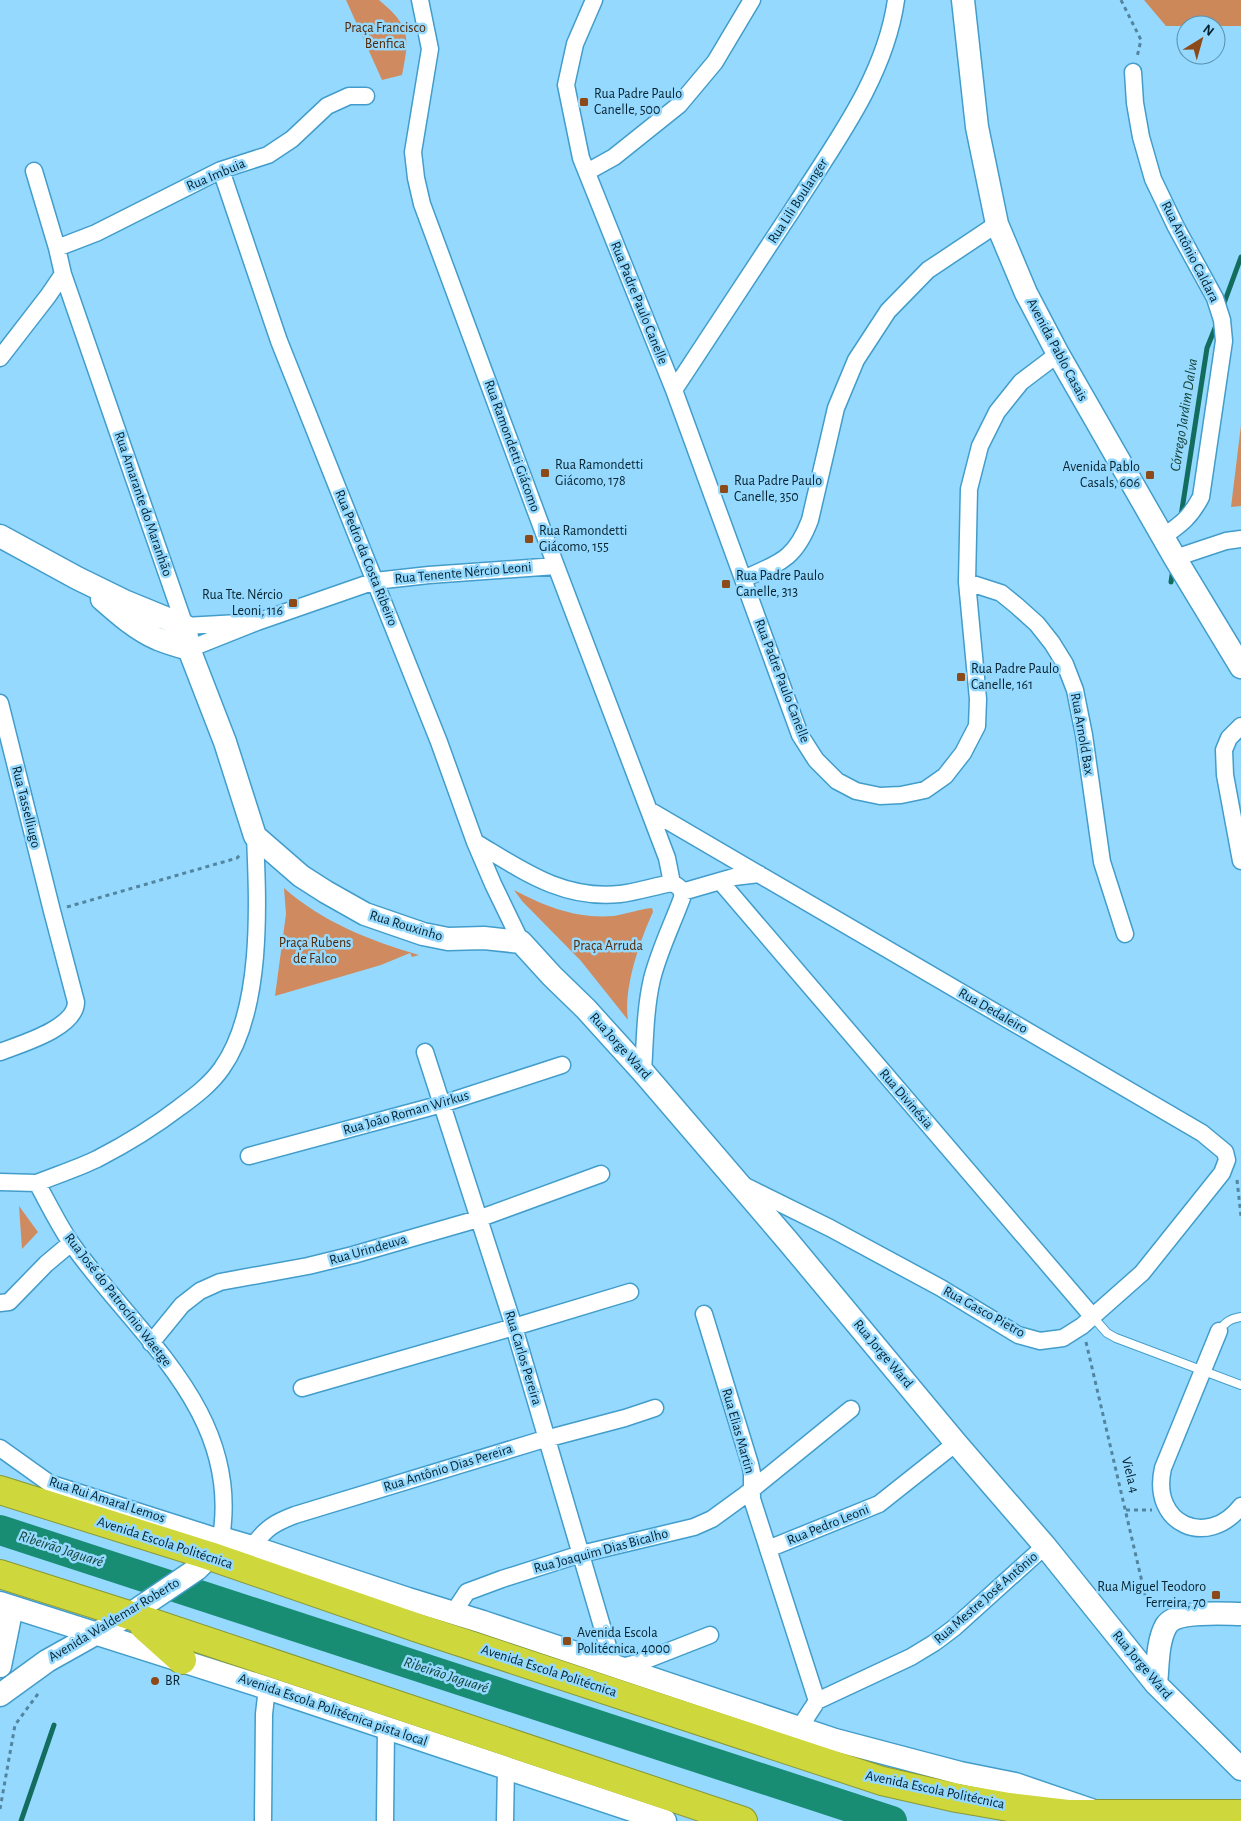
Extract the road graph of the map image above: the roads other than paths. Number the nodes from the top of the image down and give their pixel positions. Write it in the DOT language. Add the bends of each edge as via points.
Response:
graph roads {
  1 [pos="420,0"];
  2 [pos="594,0"];
  3 [pos="752,0"];
  4 [pos="896,0"];
  5 [pos="963,0"];
  6 [pos="1133,72"];
  7 [pos="366,96"];
  8 [pos="221,170"];
  9 [pos="34,171"];
  10 [pos="587,172"];
  11 [pos="997,224"];
  12 [pos="57,248"];
  13 [pos="63,274"];
  14 [pos="1058,354"];
  15 [pos="0,358"];
  16 [pos="674,390"];
  17 [pos="0,536"];
  18 [pos="1162,537"];
  19 [pos="1241,539"];
  20 [pos="1174,558"];
  21 [pos="556,566"];
  22 [pos="76,578"];
  23 [pos="743,579"];
  24 [pos="375,581"];
  25 [pos="967,582"];
  26 [pos="257,622"];
  27 [pos="185,626"];
  28 [pos="188,650"];
  29 [pos="1241,667"];
  30 [pos="0,703"];
  31 [pos="1241,726"];
  32 [pos="649,810"];
  33 [pos="255,836"];
  34 [pos="475,842"];
  35 [pos="1241,862"];
  36 [pos="758,874"];
  37 [pos="720,881"];
  38 [pos="677,887"];
  39 [pos="1125,934"];
  40 [pos="521,942"];
  41 [pos="0,1052"];
  42 [pos="425,1052"];
  43 [pos="562,1066"];
  44 [pos="643,1072"];
  45 [pos="442,1104"];
  46 [pos="1225,1152"];
  47 [pos="249,1156"];
  48 [pos="602,1174"];
  49 [pos="0,1182"];
  50 [pos="736,1182"];
  51 [pos="37,1183"];
  52 [pos="478,1219"];
  53 [pos="71,1242"];
  54 [pos="630,1292"];
  55 [pos="0,1303"];
  56 [pos="704,1314"];
  57 [pos="1241,1317"];
  58 [pos="1088,1321"];
  59 [pos="514,1327"];
  60 [pos="1219,1331"];
  61 [pos="151,1343"];
  62 [pos="1202,1370"];
  63 [pos="1241,1386"];
  64 [pos="302,1388"];
  65 [pos="655,1408"];
  66 [pos="851,1408"];
  67 [pos="547,1439"];
  68 [pos="956,1443"];
  69 [pos="0,1448"];
  70 [pos="751,1488"];
  71 [pos="0,1490"];
  72 [pos="1241,1506"];
  73 [pos="1046,1546"];
  74 [pos="252,1547"];
  75 [pos="768,1549"];
  76 [pos="209,1554"];
  77 [pos="581,1554"];
  78 [pos="0,1574"];
  79 [pos="6,1605"];
  80 [pos="453,1613"];
  81 [pos="1241,1614"];
  82 [pos="129,1615"];
  83 [pos="98,1633"];
  84 [pos="710,1635"];
  85 [pos="182,1660"];
  86 [pos="0,1666"];
  87 [pos="616,1668"];
  88 [pos="1156,1684"];
  89 [pos="267,1688"];
  90 [pos="0,1696"];
  91 [pos="817,1700"];
  92 [pos="386,1728"];
  93 [pos="800,1728"];
  94 [pos="506,1768"];
  95 [pos="1241,1769"];
  96 [pos="623,1814"];
  97 [pos="1241,1814"];
  98 [pos="1106,1815"];
  99 [pos="263,1821"];
  100 [pos="385,1821"];
  101 [pos="505,1821"];
  102 [pos="665,1821"];
  103 [pos="743,1821"];
  1 -- 21 [label="street, Rua Ramondetti Giácomo" via="430,49 413,152 422,204"];
  2 -- 10 [label="street, Rua Padre Paulo Canelle" via="575,44 566,85"];
  3 -- 10 [label="street" via="716,62 679,105 614,157"];
  4 -- 16 [label="street, Rua Lili Boulanger" via="893,21 875,73 850,120"];
  5 -- 11 [label="street, Avenida Pablo Casais" via="977,128"];
  6 -- 18 [label="street, Rua Antônio Caldara" via="1141,137 1153,179 1215,298 1224,341 1201,498 1185,521"];
  7 -- 8 [label="street, Rua Imbuia" via="349,96 327,106 292,139 268,155"];
  8 -- 12 [label="street, Rua Imbuia"];
  8 -- 24 [label="street, Rua Pedro da Costa Ribeiro" via="279,341"];
  9 -- 12 [label="street, Rua Amarante do Maranhão"];
  10 -- 16 [label="street, Rua Padre Paulo Canelle"];
  11 -- 14 [label="street, Avenida Pablo Casais" via="1026,293"];
  11 -- 23 [label="street" via="928,270 888,311 856,360 836,408 810,520 797,548 780,562"];
  12 -- 13 [label="street, Rua Amarante do Maranhão"];
  13 -- 15 [label="street"];
  13 -- 27 [label="street, Rua Amarante do Maranhão"];
  14 -- 18 [label="street, Avenida Pablo Casais"];
  14 -- 25 [label="street, Rua Padre Paulo Canelle" via="1021,382 997,412 980,446 969,489"];
  16 -- 23 [label="street, Rua Padre Paulo Canelle"];
  17 -- 22 [label="street"];
  18 -- 20 [label="street, Avenida Pablo Casais"];
  19 -- 20 [label="street"];
  20 -- 29 [label="street, Avenida Pablo Casais"];
  21 -- 24 [label="street, Rua Tenente Nércio Leoni"];
  21 -- 32 [label="street, Rua Ramondetti Giácomo"];
  22 -- 27 [label="street"];
  22 -- 28 [label="street" via="144,631"];
  23 -- 25 [label="street, Rua Padre Paulo Canelle" via="800,734 816,760 837,780 856,791 880,796 925,790 945,776 963,753 977,726 978,699"];
  24 -- 26 [label="street, Rua Tenente Nércio Leoni"];
  24 -- 34 [label="street, Rua Pedro da Costa Ribeiro"];
  25 -- 39 [label="street, Rua Arnold Bax" via="1001,593 1017,606 1037,624 1065,664 1075,690 1084,736 1102,862"];
  26 -- 27 [label="street, Rua Tenente Nércio Leoni"];
  26 -- 28 [label="street, Rua Tenente Nércio Leoni"];
  27 -- 28 [label="street, Rua Amarante do Maranhão"];
  28 -- 33 [label="street, Rua Amarante do Maranhão" via="225,742"];
  30 -- 41 [label="street, Rua Tasselliugo" via="76,1002 74,1013 65,1023"];
  31 -- 35 [label="street" via="1229,738 1224,750 1224,775"];
  32 -- 36 [label="street, Rua Dedaleiro"];
  32 -- 38 [label="street, Rua Ramondetti Giácomo"];
  33 -- 40 [label="street, Rua Rouxinho" via="301,876 365,914 448,939"];
  33 -- 51 [label="street" via="258,913 247,1009 236,1042 222,1068 201,1091 154,1126 96,1159"];
  34 -- 38 [label="street" via="544,882 576,893 606,895"];
  34 -- 40 [label="street, Rua Pedro da Costa Ribeiro"];
  36 -- 37 [label="street"];
  36 -- 46 [label="street, Rua Dedaleiro" via="1202,1134"];
  37 -- 38 [label="street"];
  37 -- 58 [label="street, Rua Divinésia"];
  38 -- 44 [label="street" via="680,904 660,951 648,999"];
  40 -- 44 [label="street, Rua Jorge Ward"];
  42 -- 45 [label="street, Rua Carlos Pereira"];
  43 -- 45 [label="street, Rua João Roman Wirkus"];
  44 -- 50 [label="street, Rua Jorge Ward"];
  45 -- 47 [label="street, Rua João Roman Wirkus"];
  45 -- 52 [label="street, Rua Carlos Pereira"];
  46 -- 58 [label="street, Rua Gasco Pietro" via="1227,1160 1222,1173 1142,1273"];
  48 -- 52 [label="street, Rua Urindeuva"];
  49 -- 51 [label="street"];
  50 -- 58 [label="street, Rua Gasco Pietro" via="864,1246 1018,1335 1040,1341 1063,1338"];
  50 -- 68 [label="street, Rua Jorge Ward"];
  51 -- 53 [label="street, Rua José do Patrocínio Waetge"];
  52 -- 59 [label="street, Rua Carlos Pereira"];
  52 -- 61 [label="street, Rua Urindeuva" via="317,1264 220,1282 200,1291 182,1305"];
  53 -- 55 [label="street" via="9,1302"];
  53 -- 61 [label="street, Rua José do Patrocínio Waetge"];
  54 -- 59 [label="street"];
  56 -- 70 [label="street, Rua Elias Martin" via="750,1464"];
  57 -- 60 [label="lane" via="1225,1323"];
  58 -- 62 [label="lane" via="1116,1338"];
  59 -- 64 [label="street"];
  59 -- 67 [label="street, Rua Carlos Pereira"];
  60 -- 62 [label="street"];
  61 -- 76 [label="street, Rua José do Patrocínio Waetge" via="187,1389 215,1446 225,1506"];
  62 -- 63 [label="lane"];
  62 -- 72 [label="street" via="1163,1468 1162,1499 1173,1518 1198,1528 1218,1526"];
  65 -- 67 [label="street, Rua Antônio Dias Pereira"];
  66 -- 70 [label="street, Rua Joaquim Dias Bicalho"];
  67 -- 74 [label="street, Rua Antônio Dias Pereira" via="295,1514 276,1522"];
  67 -- 77 [label="street, Rua Carlos Pereira"];
  68 -- 73 [label="street, Rua Jorge Ward"];
  68 -- 75 [label="street, Rua Pedro Leoni" via="879,1504"];
  69 -- 76 [label="street, Rua Rui Amaral Lemos" via="49,1483"];
  70 -- 75 [label="street, Rua Elias Martin"];
  70 -- 77 [label="street, Rua Joaquim Dias Bicalho" via="712,1519 694,1528"];
  71 -- 76 [label="highway, Avenida Escola Politécnica"];
  73 -- 88 [label="street, Rua Jorge Ward"];
  73 -- 91 [label="street, Rua Mestre José Antônio" via="934,1643 911,1658"];
  74 -- 76 [label="street, Avenida Escola Politécnica"];
  74 -- 80 [label="street, Avenida Escola Politécnica"];
  75 -- 91 [label="street"];
  76 -- 82 [label="street, Avenida Waldemar Roberto"];
  76 -- 98 [label="highway, Avenida Escola Politécnica" via="428,1631 882,1781 1010,1807"];
  77 -- 80 [label="street, Rua Joaquim Dias Bicalho" via="466,1592"];
  77 -- 87 [label="street, Rua Carlos Pereira"];
  78 -- 82 [label="highway"];
  79 -- 83 [label="street, Avenida Escola Politécnica pista local"];
  79 -- 86 [label="street"];
  80 -- 87 [label="street, Avenida Escola Politécnica"];
  81 -- 88 [label="street" via="1172,1619 1166,1624 1160,1645"];
  82 -- 83 [label="street, Avenida Waldemar Roberto"];
  82 -- 85 [label="highway"];
  82 -- 103 [label="highway"];
  83 -- 85 [label="street, Avenida Escola Politécnica pista local"];
  83 -- 90 [label="street, Avenida Waldemar Roberto" via="47,1661"];
  84 -- 87 [label="street" via="641,1662"];
  85 -- 89 [label="street, Avenida Escola Politécnica pista local"];
  87 -- 93 [label="street, Avenida Escola Politécnica"];
  88 -- 95 [label="street, Rua Jorge Ward"];
  89 -- 92 [label="street, Avenida Escola Politécnica pista local"];
  89 -- 99 [label="street"];
  91 -- 93 [label="street"];
  92 -- 94 [label="street, Avenida Escola Politécnica pista local"];
  92 -- 100 [label="street"];
  93 -- 98 [label="street, Avenida Escola Politécnica" via="960,1773 1015,1784"];
  94 -- 96 [label="street, Avenida Escola Politécnica pista local"];
  94 -- 101 [label="street"];
  96 -- 102 [label="street, Avenida Escola Politécnica pista local"];
  97 -- 98 [label="highway, Avenida Escola Politécnica"];
}
